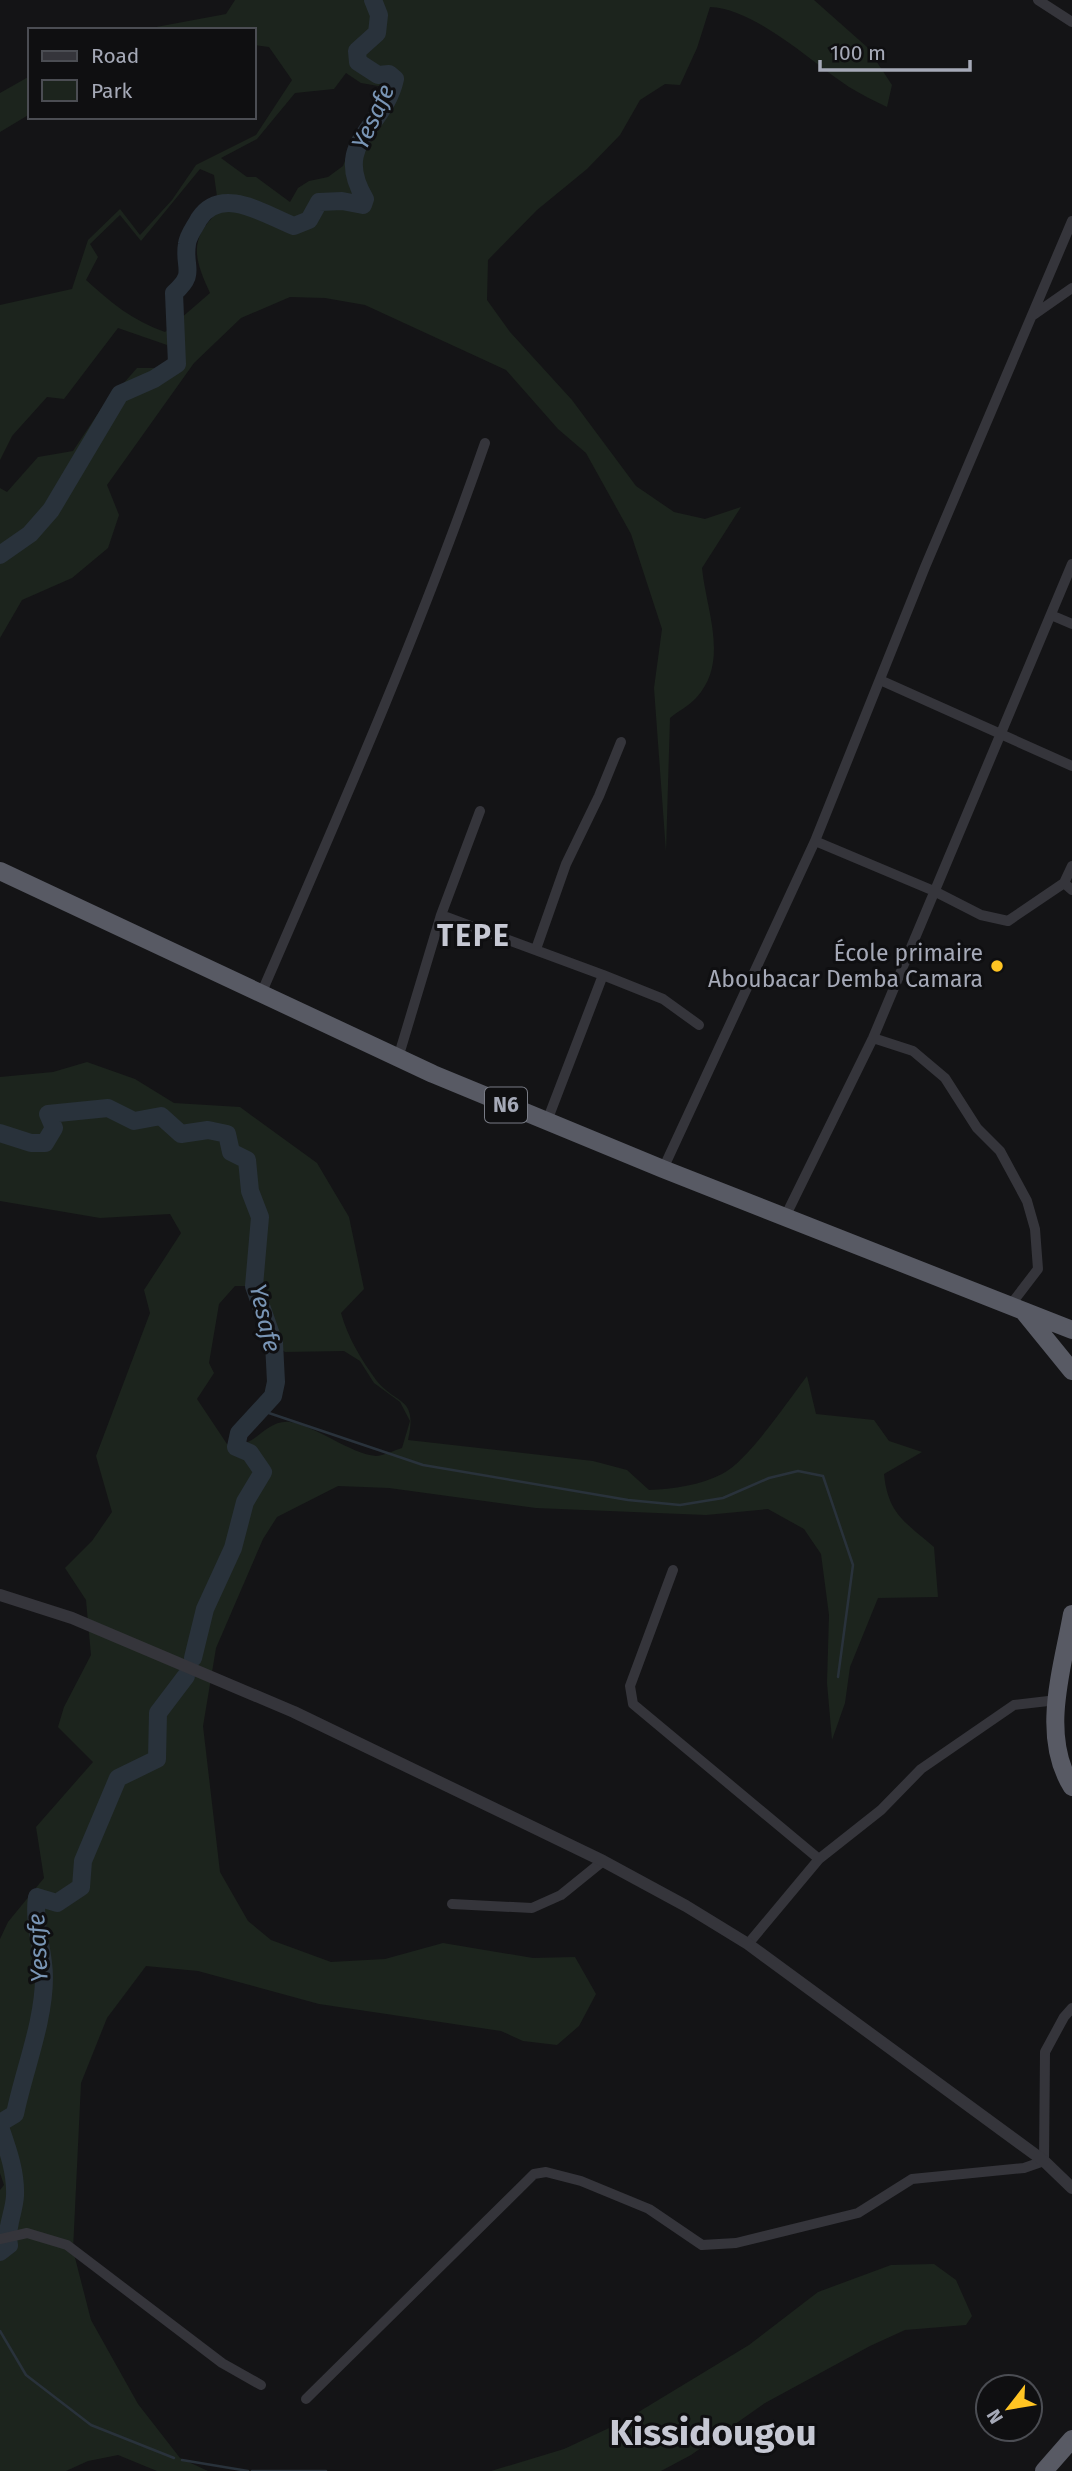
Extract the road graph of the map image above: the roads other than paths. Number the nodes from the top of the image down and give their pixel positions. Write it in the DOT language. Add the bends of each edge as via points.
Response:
graph roads {
  1 [pos="1038,0"];
  2 [pos="1072,22"];
  3 [pos="1072,221"];
  4 [pos="1072,288"];
  5 [pos="1030,318"];
  6 [pos="485,443"];
  7 [pos="1072,564"];
  8 [pos="1051,615"];
  9 [pos="1072,624"];
  10 [pos="880,680"];
  11 [pos="1000,734"];
  12 [pos="621,742"];
  13 [pos="1072,766"];
  14 [pos="480,811"];
  15 [pos="815,841"];
  16 [pos="1072,866"];
  17 [pos="0,871"];
  18 [pos="1068,886"];
  19 [pos="934,891"];
  20 [pos="442,915"];
  21 [pos="536,950"];
  22 [pos="603,975"];
  23 [pos="261,994"];
  24 [pos="699,1025"];
  25 [pos="873,1038"];
  26 [pos="398,1058"];
  27 [pos="547,1121"];
  28 [pos="663,1170"];
  29 [pos="785,1217"];
  30 [pos="1017,1309"];
  31 [pos="1072,1330"];
  32 [pos="1072,1371"];
  33 [pos="673,1570"];
  34 [pos="0,1595"];
  35 [pos="1072,1614"];
  36 [pos="1057,1700"];
  37 [pos="1072,1787"];
  38 [pos="819,1859"];
  39 [pos="603,1861"];
  40 [pos="452,1904"];
  41 [pos="748,1944"];
  42 [pos="1072,2008"];
  43 [pos="1044,2161"];
  44 [pos="1072,2188"];
  45 [pos="0,2239"];
  46 [pos="261,2385"];
  47 [pos="306,2399"];
  48 [pos="1072,2439"];
  49 [pos="1045,2471"];
  1 -- 2 [label="street"];
  3 -- 5 [label="street"];
  4 -- 5 [label="street"];
  5 -- 10 [label="street"];
  6 -- 23 [label="street" via="376,727"];
  7 -- 8 [label="street"];
  8 -- 9 [label="street"];
  8 -- 11 [label="street"];
  10 -- 11 [label="street"];
  10 -- 15 [label="street"];
  11 -- 13 [label="street"];
  11 -- 19 [label="street"];
  12 -- 21 [label="street" via="566,864"];
  14 -- 20 [label="street"];
  15 -- 19 [label="street"];
  15 -- 28 [label="street"];
  16 -- 18 [label="street"];
  17 -- 23 [label="highway, N6"];
  18 -- 19 [label="street" via="1008,920 981,915"];
  19 -- 25 [label="street"];
  20 -- 21 [label="street"];
  20 -- 26 [label="street"];
  21 -- 22 [label="street"];
  22 -- 24 [label="street" via="663,999"];
  22 -- 27 [label="street"];
  23 -- 26 [label="highway, N6"];
  25 -- 29 [label="street"];
  25 -- 30 [label="street" via="913,1051 945,1078 1017,1178 1035,1229 1038,1269"];
  26 -- 27 [label="highway, N6"];
  27 -- 28 [label="highway, N6"];
  28 -- 29 [label="highway, N6"];
  29 -- 30 [label="highway, N6"];
  30 -- 31 [label="highway, N6"];
  30 -- 32 [label="highway, N6"];
  33 -- 38 [label="street" via="630,1686 634,1704"];
  34 -- 39 [label="street" via="72,1618 294,1712"];
  35 -- 36 [label="highway"];
  36 -- 37 [label="highway" via="1055,1747"];
  36 -- 38 [label="street" via="1014,1705 1003,1711 921,1769 881,1810"];
  38 -- 41 [label="street"];
  39 -- 40 [label="street" via="561,1895 532,1908"];
  39 -- 41 [label="street"];
  41 -- 43 [label="street"];
  42 -- 43 [label="street" via="1045,2052"];
  43 -- 44 [label="street"];
  43 -- 47 [label="street" via="1024,2168 912,2179 858,2213 736,2243 702,2245 649,2209 581,2181 545,2172 534,2174"];
  45 -- 46 [label="street" via="27,2233 67,2245 222,2363"];
  48 -- 49 [label="highway"];
}
